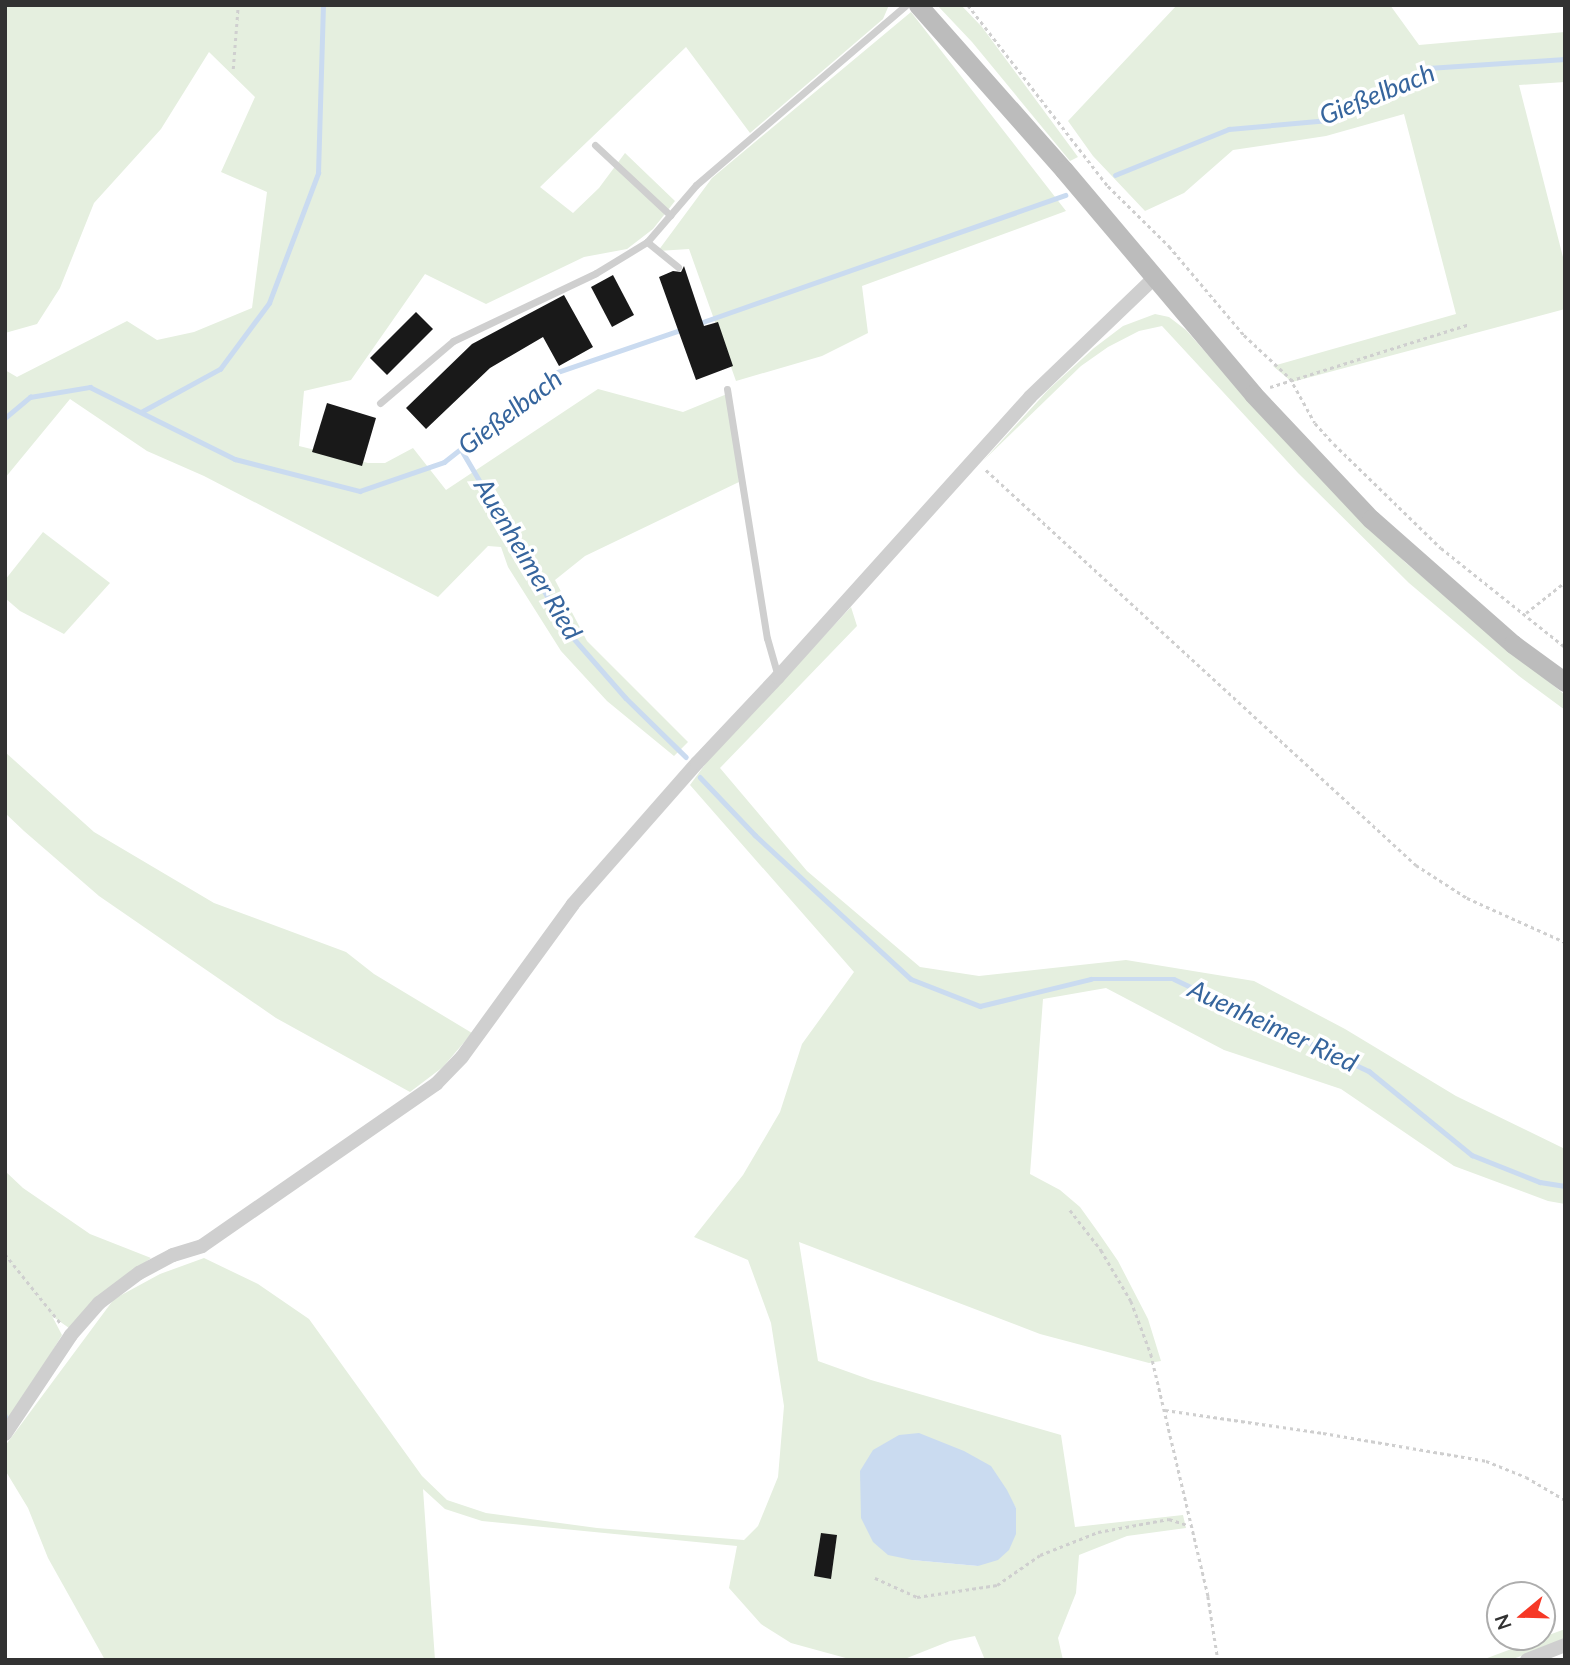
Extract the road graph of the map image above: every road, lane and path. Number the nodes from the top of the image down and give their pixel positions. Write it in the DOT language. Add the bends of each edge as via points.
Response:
graph roads {
  1 [pos="238,5"];
  2 [pos="906,5"];
  3 [pos="918,5"];
  4 [pos="968,5"];
  5 [pos="233,69"];
  6 [pos="595,145"];
  7 [pos="670,215"];
  8 [pos="647,242"];
  9 [pos="678,267"];
  10 [pos="1153,279"];
  11 [pos="1467,325"];
  12 [pos="1290,378"];
  13 [pos="727,389"];
  14 [pos="380,403"];
  15 [pos="975,459"];
  16 [pos="1565,582"];
  17 [pos="1525,614"];
  18 [pos="1565,646"];
  19 [pos="778,677"];
  20 [pos="1565,682"];
  21 [pos="1565,943"];
  22 [pos="1070,1210"];
  23 [pos="5,1254"];
  24 [pos="71,1335"];
  25 [pos="1165,1410"];
  26 [pos="5,1434"];
  27 [pos="1565,1500"];
  28 [pos="1189,1526"];
  29 [pos="875,1578"];
  30 [pos="1565,1645"];
  31 [pos="1218,1660"];
  32 [pos="1527,1660"];
  1 -- 5 [label="path"];
  2 -- 7 [label="lane" via="696,185"];
  3 -- 10 [label="main road"];
  4 -- 12 [label="path" via="1108,186 1169,246 1244,335"];
  6 -- 7 [label="lane"];
  7 -- 8 [label="lane"];
  8 -- 9 [label="lane"];
  8 -- 14 [label="lane" via="596,273 453,341"];
  10 -- 15 [label="street" via="1030,397"];
  10 -- 20 [label="main road" via="1371,519 1513,644"];
  11 -- 12 [label="path"];
  12 -- 17 [label="path" via="1315,422 1352,462 1441,548"];
  13 -- 19 [label="lane" via="767,638"];
  15 -- 19 [label="street"];
  15 -- 21 [label="path" via="1416,865 1466,898"];
  16 -- 17 [label="path"];
  17 -- 18 [label="path"];
  19 -- 24 [label="street" via="573,904 462,1057 436,1084 202,1246 139,1273 99,1303"];
  22 -- 25 [label="path" via="1131,1301 1152,1353"];
  23 -- 24 [label="path"];
  24 -- 26 [label="street"];
  25 -- 27 [label="path" via="1486,1461"];
  25 -- 28 [label="path"];
  28 -- 29 [label="path" via="1169,1519 1098,1532 1040,1555 997,1585 917,1597"];
  28 -- 31 [label="path" via="1208,1596"];
  30 -- 32 [label="street"];
}
